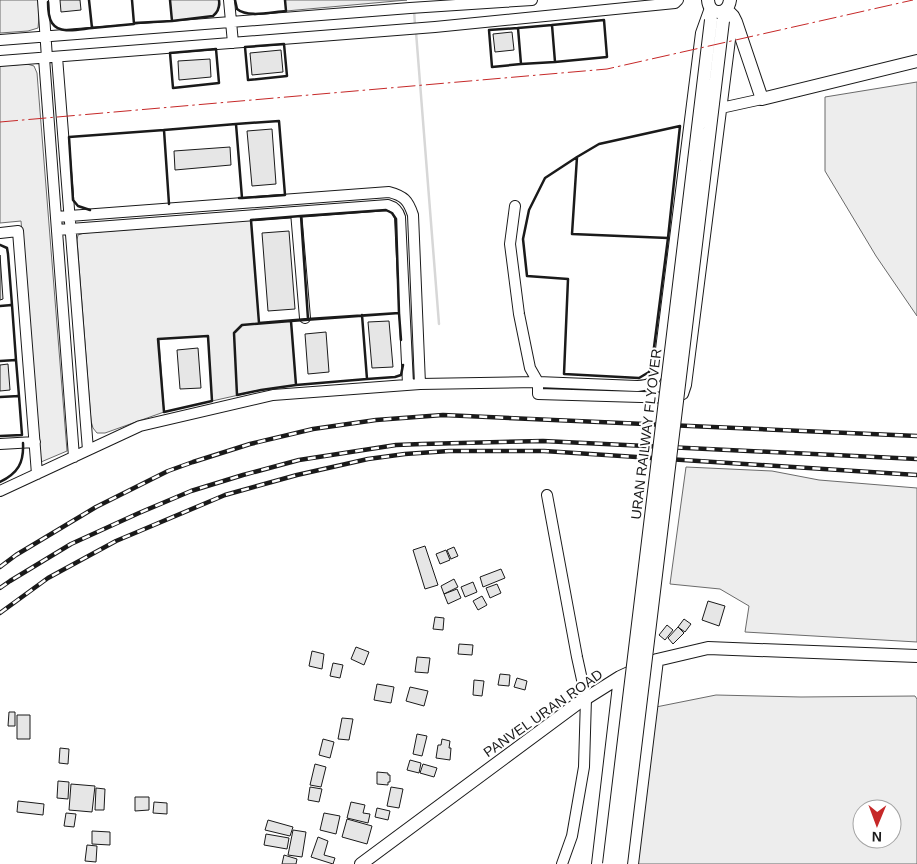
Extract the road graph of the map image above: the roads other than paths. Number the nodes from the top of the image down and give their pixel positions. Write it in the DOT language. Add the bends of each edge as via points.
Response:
graph roads {
  1 [pos="42,0"];
  2 [pos="230,0"];
  3 [pos="532,0"];
  4 [pos="678,0"];
  5 [pos="720,10"];
  6 [pos="231,22"];
  7 [pos="46,37"];
  8 [pos="0,40"];
  9 [pos="233,43"];
  10 [pos="49,57"];
  11 [pos="0,61"];
  12 [pos="917,61"];
  13 [pos="762,98"];
  14 [pos="721,108"];
  15 [pos="516,206"];
  16 [pos="296,212"];
  17 [pos="69,216"];
  18 [pos="56,217"];
  19 [pos="70,229"];
  20 [pos="57,230"];
  21 [pos="0,233"];
  22 [pos="305,318"];
  23 [pos="538,382"];
  24 [pos="408,384"];
  25 [pos="420,384"];
  26 [pos="34,442"];
  27 [pos="0,444"];
  28 [pos="88,450"];
  29 [pos="74,457"];
  30 [pos="37,474"];
  31 [pos="0,491"];
  32 [pos="547,495"];
  33 [pos="917,656"];
  34 [pos="656,660"];
  35 [pos="620,677"];
  36 [pos="586,698"];
  37 [pos="361,864"];
  38 [pos="562,864"];
  39 [pos="598,864"];
  40 [pos="609,864"];
  41 [pos="622,864"];
  42 [pos="632,864"];
  1 -- 7 [label="street"];
  2 -- 6 [label="street"];
  3 -- 6 [label="street"];
  4 -- 9 [label="street" via="675,3 416,29"];
  5 -- 13 [label="main road" via="736,22"];
  5 -- 14 [label="street"];
  5 -- 23 [label="street" via="701,32 658,373 654,382 642,385"];
  5 -- 40 [label="main road, URAN RAILWAY FLYOVER, bridge"];
  5 -- 41 [label="main road, URAN RAILWAY FLYOVER, bridge"];
  6 -- 7 [label="street"];
  6 -- 9 [label="street"];
  7 -- 8 [label="street"];
  7 -- 10 [label="street"];
  9 -- 10 [label="street"];
  10 -- 11 [label="street"];
  10 -- 17 [label="street"];
  10 -- 18 [label="street"];
  12 -- 13 [label="main road"];
  13 -- 14 [label="street"];
  14 -- 23 [label="street" via="686,385 682,394 675,398 538,394"];
  15 -- 23 [label="street" via="510,244 528,360"];
  16 -- 19 [label="street"];
  16 -- 22 [label="street"];
  16 -- 24 [label="street" via="388,205 398,211"];
  17 -- 18 [label="street"];
  17 -- 19 [label="street"];
  17 -- 25 [label="street" via="389,192 400,195 409,204 413,215"];
  18 -- 20 [label="street"];
  19 -- 20 [label="street"];
  19 -- 28 [label="street"];
  20 -- 29 [label="street"];
  21 -- 26 [label="street" via="18,231"];
  23 -- 25 [label="street"];
  24 -- 25 [label="street"];
  24 -- 28 [label="street" via="273,395 140,426"];
  26 -- 27 [label="street"];
  26 -- 30 [label="street"];
  28 -- 29 [label="street"];
  29 -- 30 [label="street"];
  30 -- 31 [label="street"];
  32 -- 36 [label="street"];
  33 -- 34 [label="main road, PANVEL URAN ROAD" via="708,648"];
  34 -- 35 [label="main road, PANVEL URAN ROAD"];
  34 -- 42 [label="main road"];
  35 -- 36 [label="main road, PANVEL URAN ROAD"];
  35 -- 39 [label="main road"];
  36 -- 37 [label="main road, PANVEL URAN ROAD"];
  36 -- 38 [label="street" via="584,767 572,836"];
}
